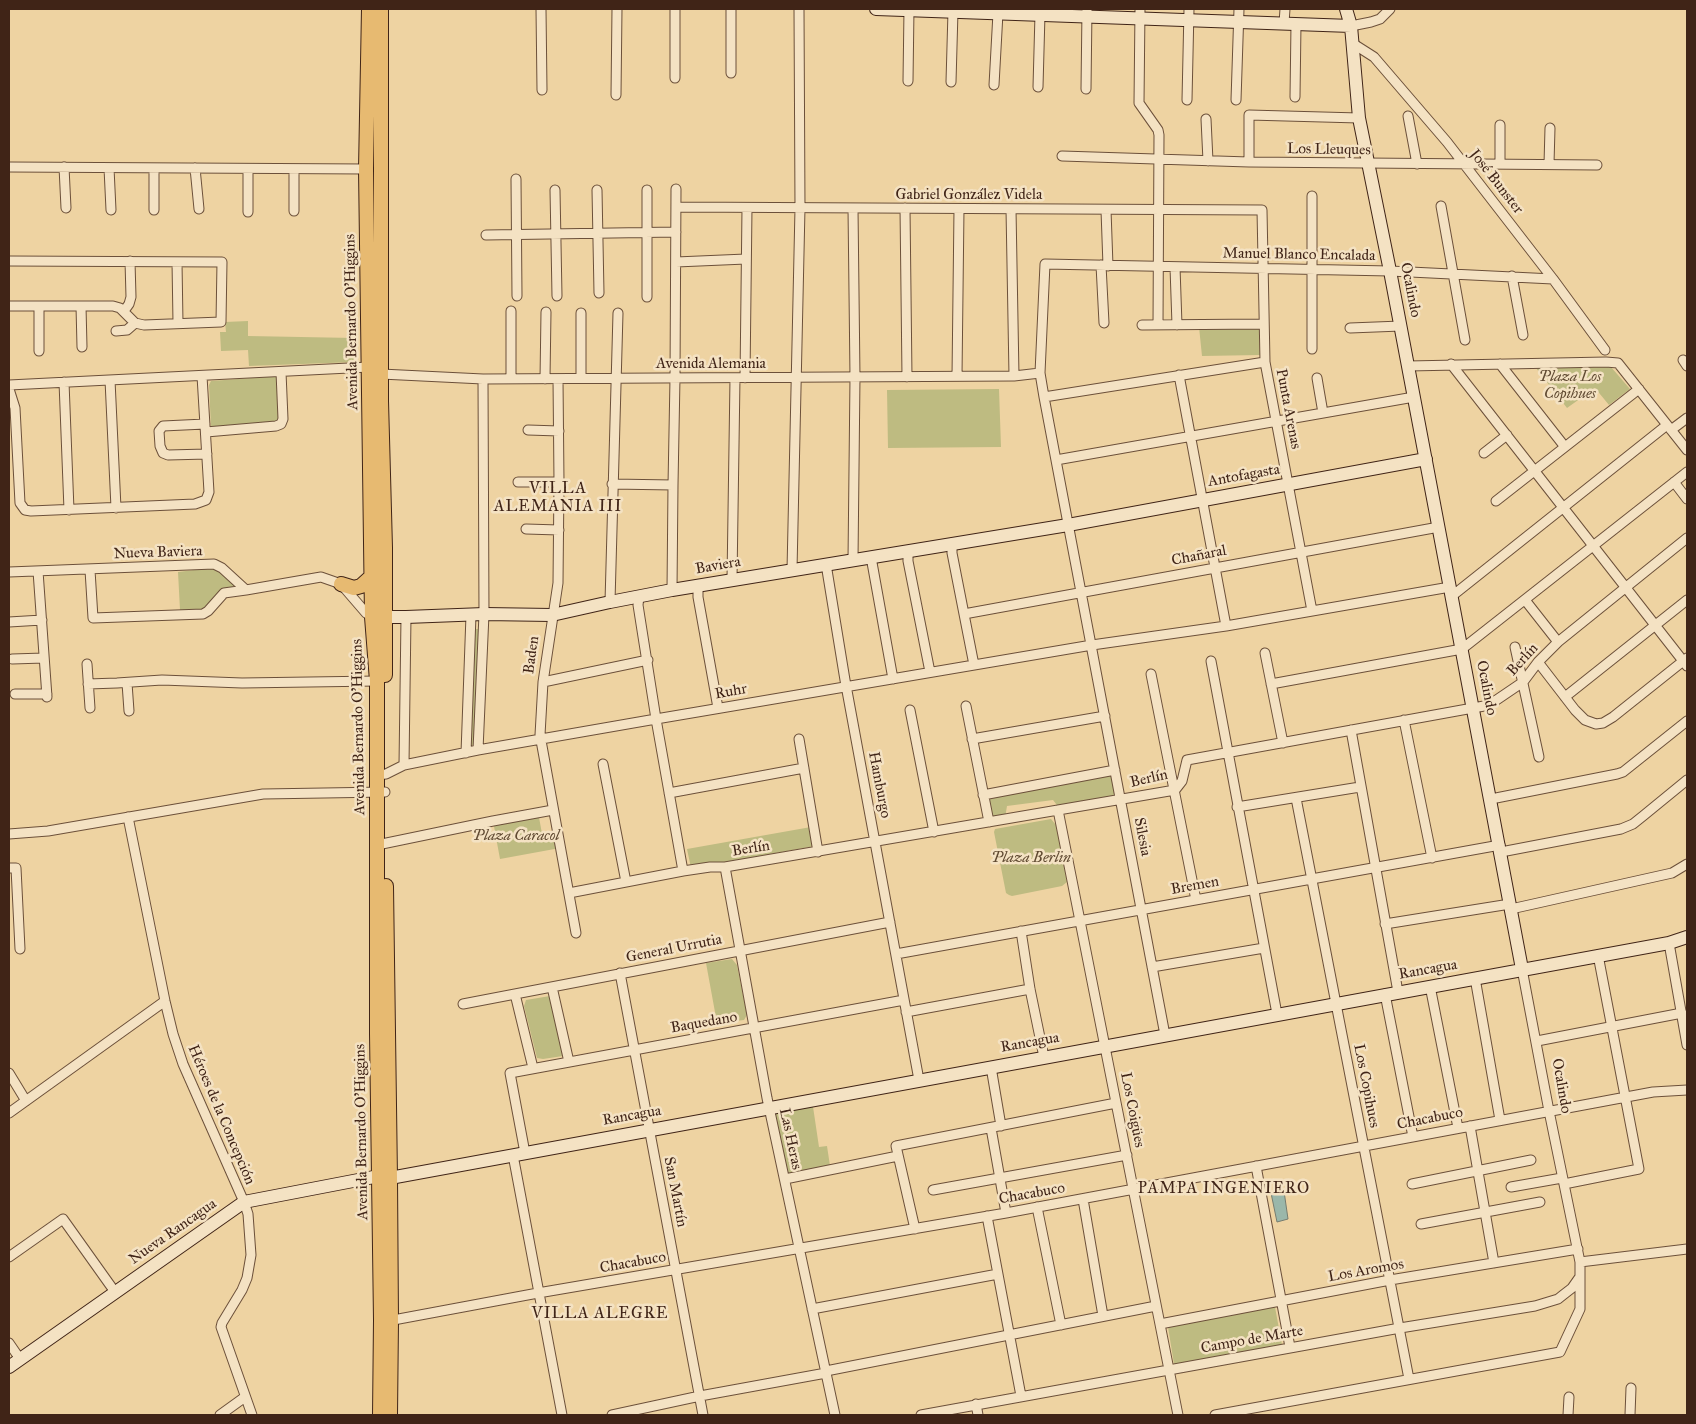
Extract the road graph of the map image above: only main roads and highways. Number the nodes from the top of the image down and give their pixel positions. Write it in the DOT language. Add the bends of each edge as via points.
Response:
graph roads {
  1 [pos="369,9"];
  2 [pos="381,9"];
  3 [pos="381,134"];
  4 [pos="366,170"];
  5 [pos="381,226"];
  6 [pos="375,371"];
  7 [pos="377,495"];
  8 [pos="372,576"];
  9 [pos="342,584"];
  10 [pos="378,617"];
  11 [pos="381,774"];
  12 [pos="386,1321"];
  13 [pos="380,1415"];
  14 [pos="390,1415"];
  1 -- 4 [label="main road, Avenida Bernardo O'Higgins"];
  2 -- 3 [label="main road, Avenida Bernardo O'Higgins"];
  3 -- 4 [label="main road" via="378,162"];
  3 -- 5 [label="main road, Avenida Bernardo O'Higgins"];
  4 -- 5 [label="main road" via="377,183"];
  4 -- 6 [label="main road, Avenida Bernardo O'Higgins"];
  5 -- 6 [label="main road, Avenida Bernardo O'Higgins"];
  6 -- 7 [label="main road, Avenida Bernardo O'Higgins"];
  7 -- 8 [label="main road, Avenida Bernardo O'Higgins"];
  7 -- 10 [label="main road, Avenida Bernardo O'Higgins"];
  8 -- 9 [label="main road" via="354,588"];
  8 -- 10 [label="main road, Avenida Bernardo O'Higgins"];
  10 -- 11 [label="main road, Avenida Bernardo O'Higgins"];
  10 -- 11 [label="main road, Avenida Bernardo O'Higgins"];
  11 -- 12 [label="main road, Avenida Bernardo O'Higgins"];
  12 -- 13 [label="main road, Avenida Bernardo O'Higgins"];
  12 -- 14 [label="main road, Avenida Bernardo O'Higgins"];
}
